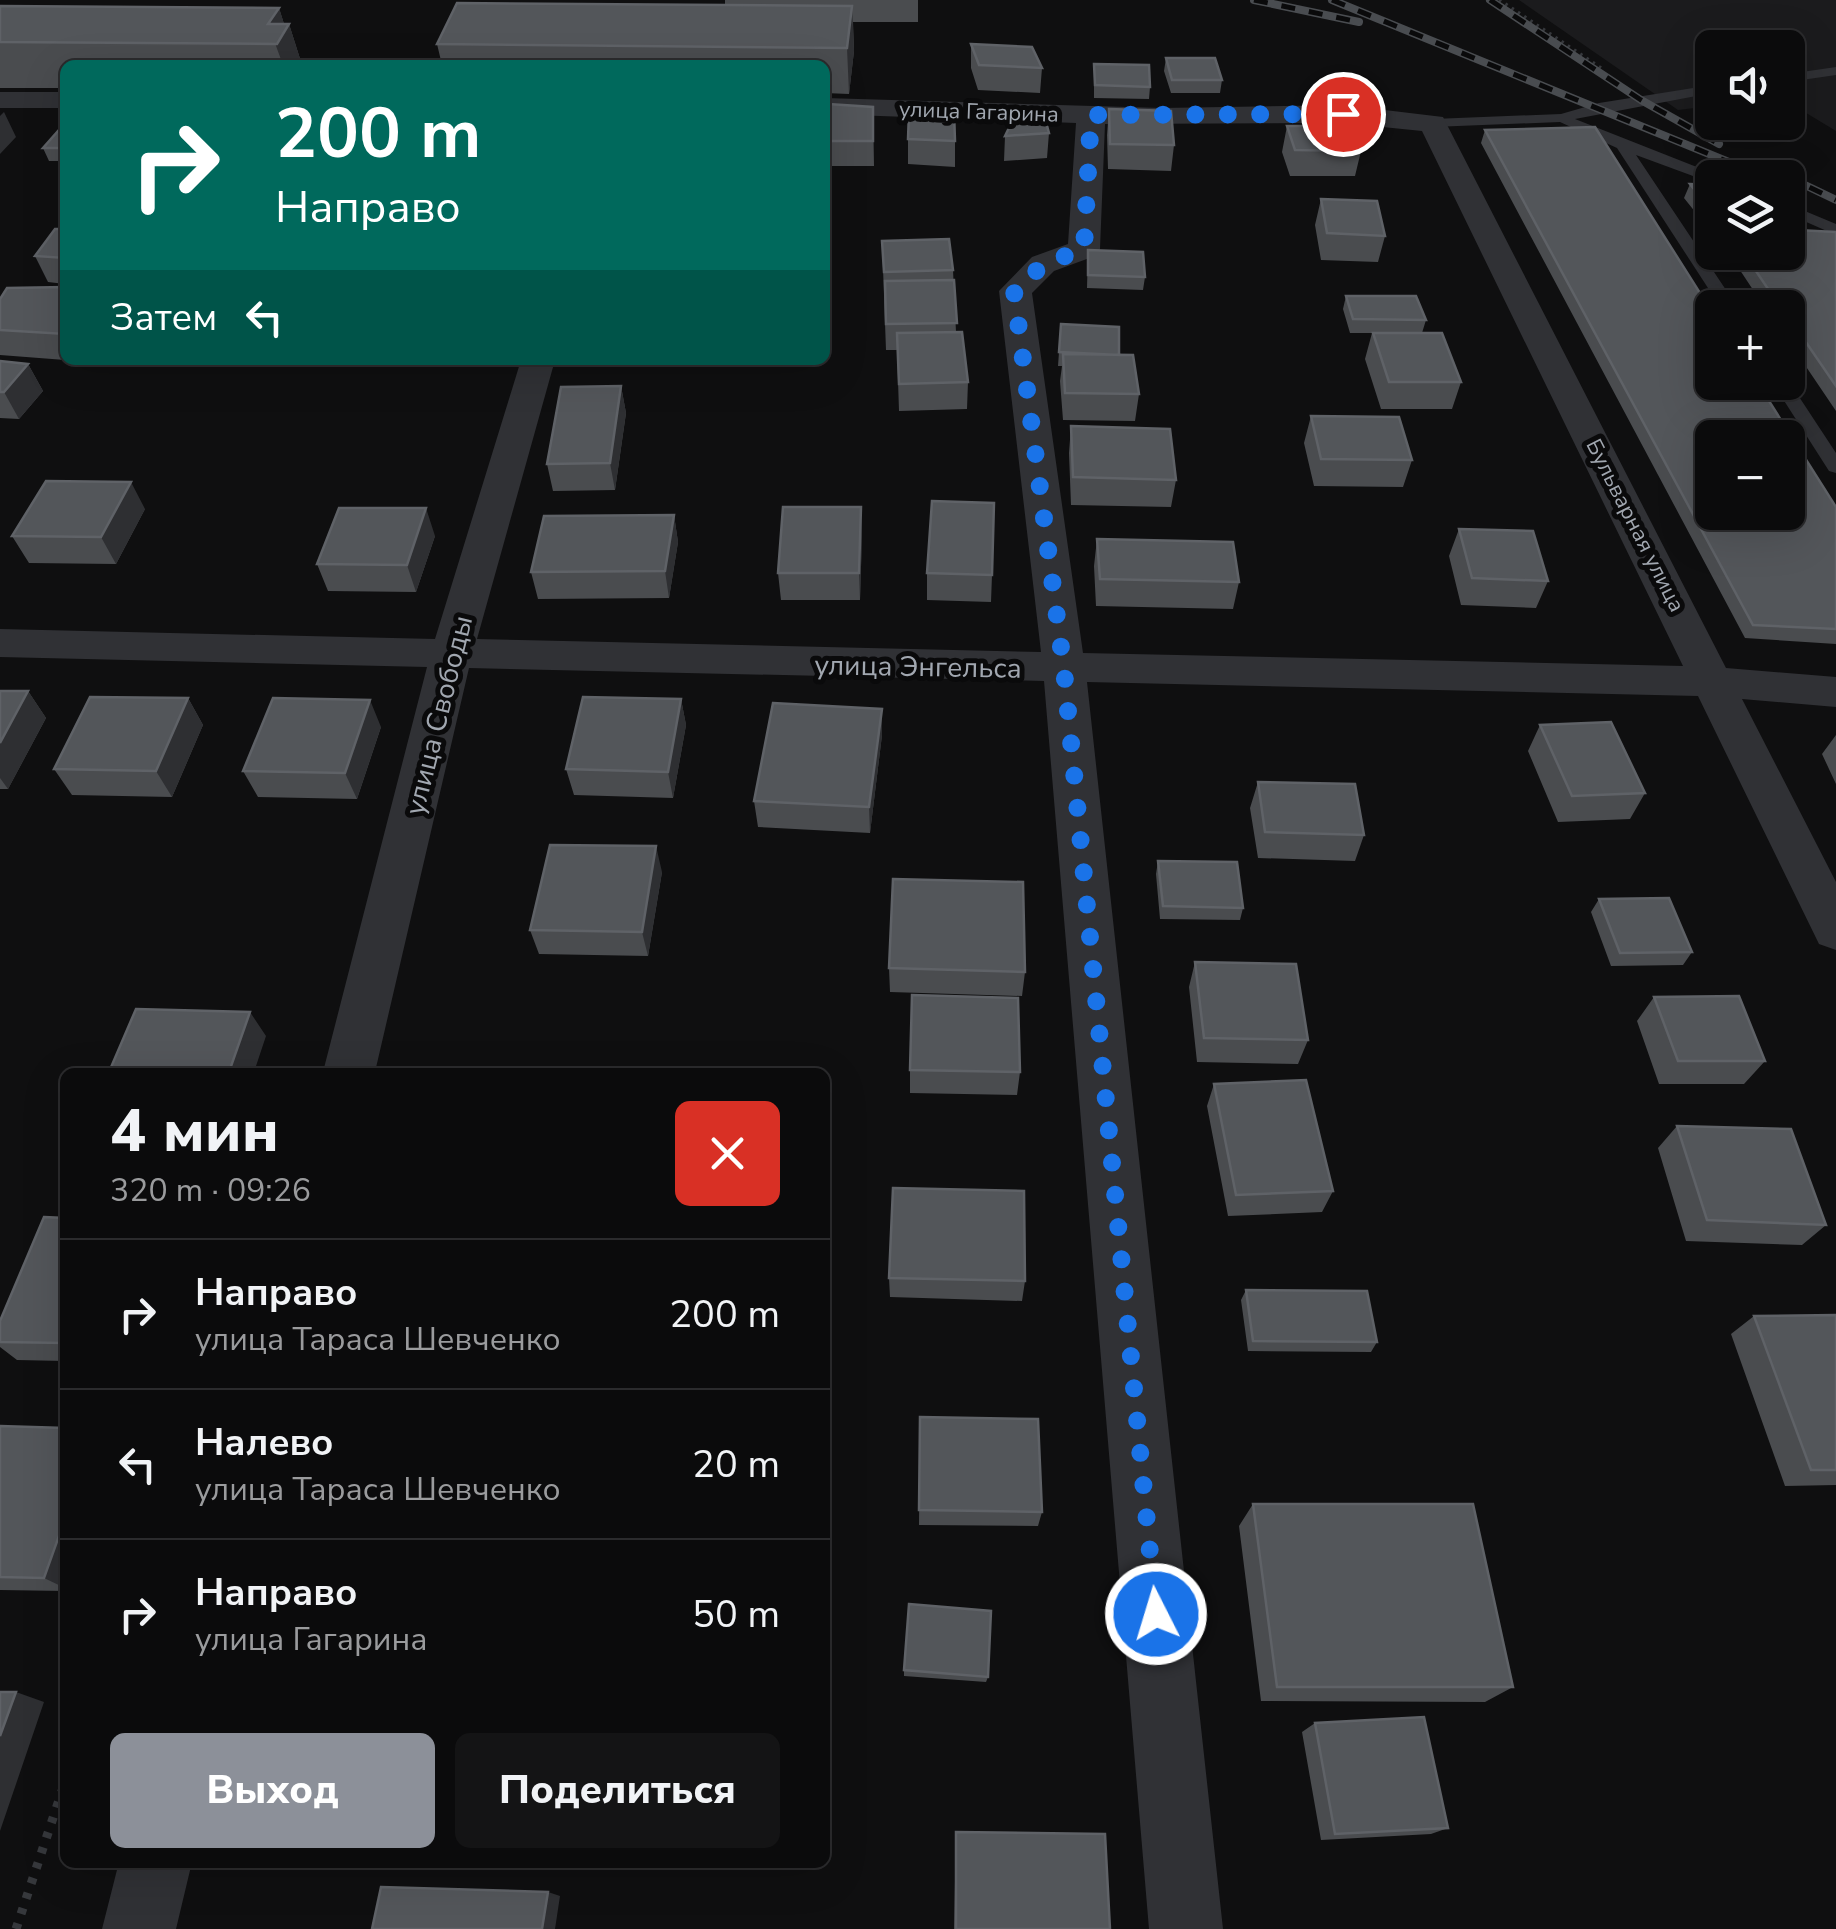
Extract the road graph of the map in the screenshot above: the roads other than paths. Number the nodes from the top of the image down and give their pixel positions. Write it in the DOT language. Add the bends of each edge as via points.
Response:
graph roads {
  1 [pos="1836,71"];
  2 [pos="1805,76"];
  3 [pos="1695,92"];
  4 [pos="0,100"];
  5 [pos="60,100"];
  6 [pos="830,106"];
  7 [pos="1091,115"];
  8 [pos="1562,118"];
  9 [pos="1432,123"];
  10 [pos="1622,145"];
  11 [pos="1695,172"];
  12 [pos="1805,216"];
  13 [pos="1836,230"];
  14 [pos="1718,290"];
  15 [pos="537,365"];
  16 [pos="1792,400"];
  17 [pos="1836,467"];
  18 [pos="0,643"];
  19 [pos="451,656"];
  20 [pos="1064,670"];
  21 [pos="1715,682"];
  22 [pos="1836,692"];
  23 [pos="1836,930"];
  24 [pos="350,1068"];
  25 [pos="155,1868"];
  26 [pos="140,1929"];
  27 [pos="1186,1929"];
  1 -- 2 [label="lane"];
  3 -- 8 [label="lane"];
  4 -- 5 [label="street"];
  6 -- 7 [label="street, улица Гагарина"];
  7 -- 9 [label="street, улица Гагарина" via="1343,114"];
  7 -- 20 [label="street" via="1084,249 1044,264 1014,291"];
  8 -- 9 [label="lane"];
  8 -- 10 [label="lane"];
  9 -- 21 [label="street, Бульварная улица"];
  10 -- 11 [label="lane"];
  10 -- 14 [label="lane"];
  12 -- 13 [label="lane"];
  15 -- 19 [label="street, улица Свободы"];
  16 -- 17 [label="lane"];
  18 -- 19 [label="street, улица Энгельса"];
  19 -- 20 [label="street, улица Энгельса"];
  19 -- 24 [label="street, улица Свободы"];
  20 -- 21 [label="street, улица Энгельса"];
  20 -- 27 [label="street"];
  21 -- 22 [label="street, улица Энгельса"];
  21 -- 23 [label="street, Бульварная улица"];
  25 -- 26 [label="street"];
}
